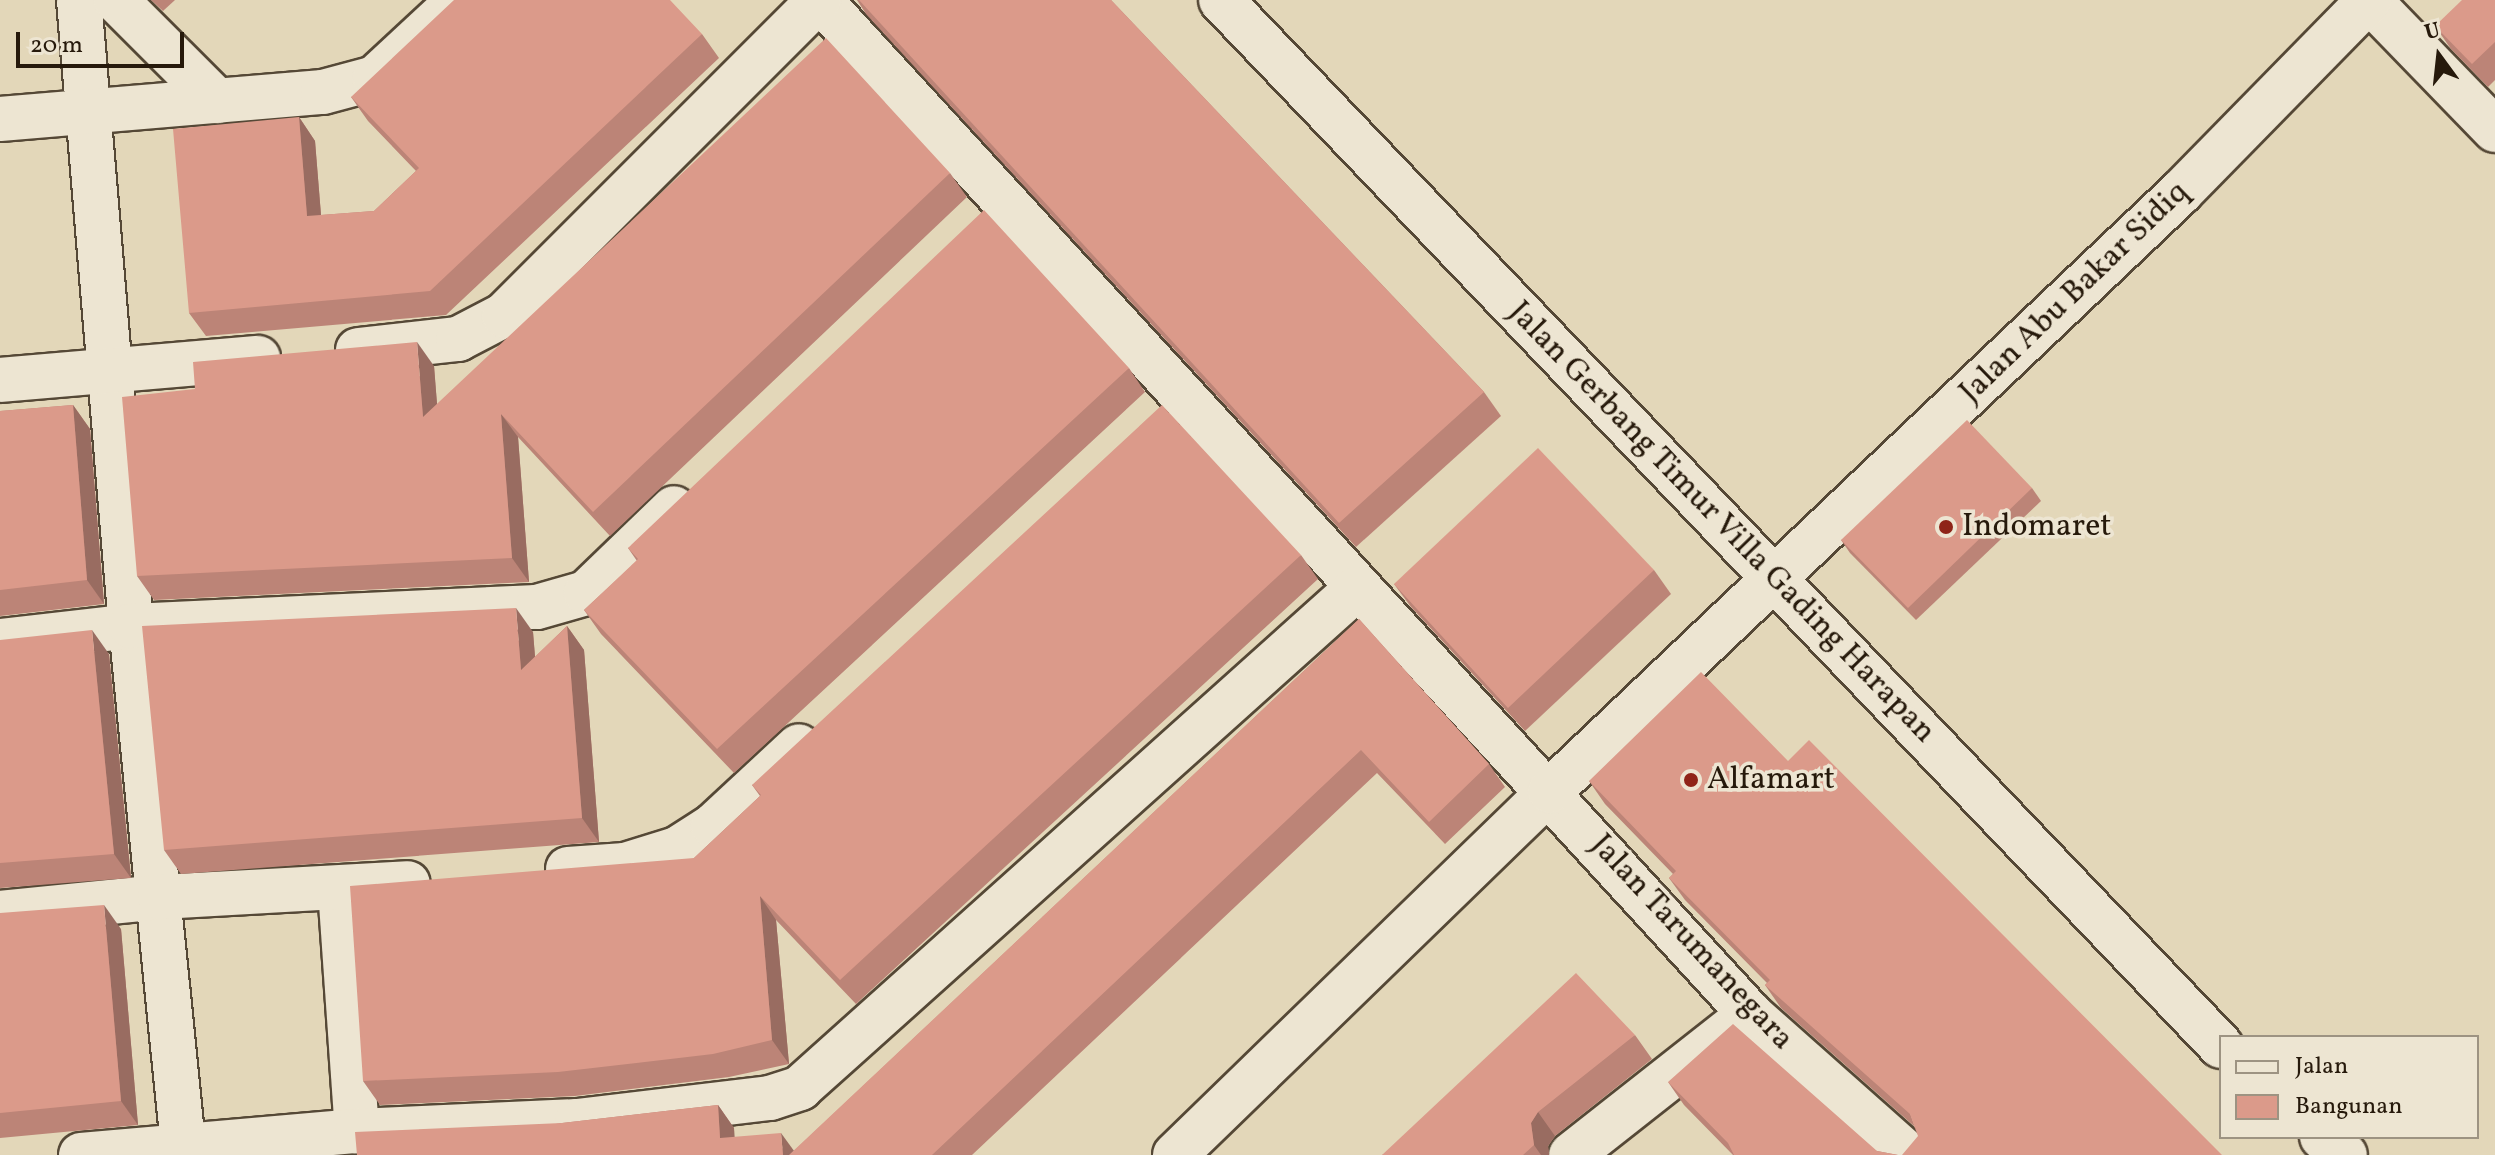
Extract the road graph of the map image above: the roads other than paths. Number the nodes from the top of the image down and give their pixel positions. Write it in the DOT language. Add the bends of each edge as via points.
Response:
graph roads {
  1 [pos="79,0"];
  2 [pos="116,0"];
  3 [pos="459,0"];
  4 [pos="820,0"];
  5 [pos="1221,0"];
  6 [pos="2369,0"];
  7 [pos="217,101"];
  8 [pos="92,111"];
  9 [pos="0,119"];
  10 [pos="2495,130"];
  11 [pos="1004,196"];
  12 [pos="969,229"];
  13 [pos="113,368"];
  14 [pos="0,380"];
  15 [pos="1182,392"];
  16 [pos="1147,424"];
  17 [pos="703,481"];
  18 [pos="1776,580"];
  19 [pos="1356,589"];
  20 [pos="131,626"];
  21 [pos="0,641"];
  22 [pos="831,717"];
  23 [pos="1550,791"];
  24 [pos="525,872"];
  25 [pos="448,879"];
  26 [pos="340,889"];
  27 [pos="160,897"];
  28 [pos="0,913"];
  29 [pos="1750,1014"];
  30 [pos="2219,1044"];
  31 [pos="357,1131"];
  32 [pos="2325,1139"];
  33 [pos="184,1149"];
  34 [pos="81,1155"];
  35 [pos="1175,1155"];
  36 [pos="1571,1155"];
  37 [pos="1909,1155"];
  38 [pos="2345,1155"];
  1 -- 8 [label="street"];
  2 -- 7 [label="street"];
  3 -- 7 [label="street" via="375,78 323,92"];
  4 -- 11 [label="street, Jalan Tarumanegara"];
  4 -- 13 [label="street" via="504,315 458,339"];
  5 -- 18 [label="street, Jalan Gerbang Timur Villa Gading Harapan"];
  6 -- 10 [label="street"];
  6 -- 18 [label="street, Jalan Abu Bakar Sidiq" via="2181,192"];
  7 -- 8 [label="street"];
  8 -- 9 [label="street"];
  8 -- 13 [label="street"];
  11 -- 12 [label="street"];
  11 -- 15 [label="street, Jalan Tarumanegara"];
  13 -- 14 [label="street"];
  13 -- 20 [label="street"];
  15 -- 16 [label="street"];
  15 -- 19 [label="street, Jalan Tarumanegara"];
  17 -- 20 [label="street" via="586,593 537,607"];
  18 -- 23 [label="street, Jalan Abu Bakar Sidiq"];
  18 -- 30 [label="street, Jalan Gerbang Timur Villa Gading Harapan"];
  19 -- 23 [label="street, Jalan Tarumanegara"];
  19 -- 31 [label="street" via="800,1088 770,1098 577,1121"];
  20 -- 21 [label="street"];
  20 -- 27 [label="street"];
  22 -- 24 [label="street" via="713,826 677,849 625,865"];
  23 -- 29 [label="street, Jalan Tarumanegara"];
  23 -- 35 [label="street, Jalan Abu Bakar Sidiq"];
  25 -- 26 [label="street"];
  26 -- 27 [label="street"];
  26 -- 31 [label="street"];
  27 -- 28 [label="street"];
  27 -- 33 [label="street"];
  29 -- 36 [label="street"];
  29 -- 37 [label="street, Jalan Tarumanegara"];
  31 -- 33 [label="street"];
  32 -- 38 [label="street"];
  33 -- 34 [label="street"];
}
